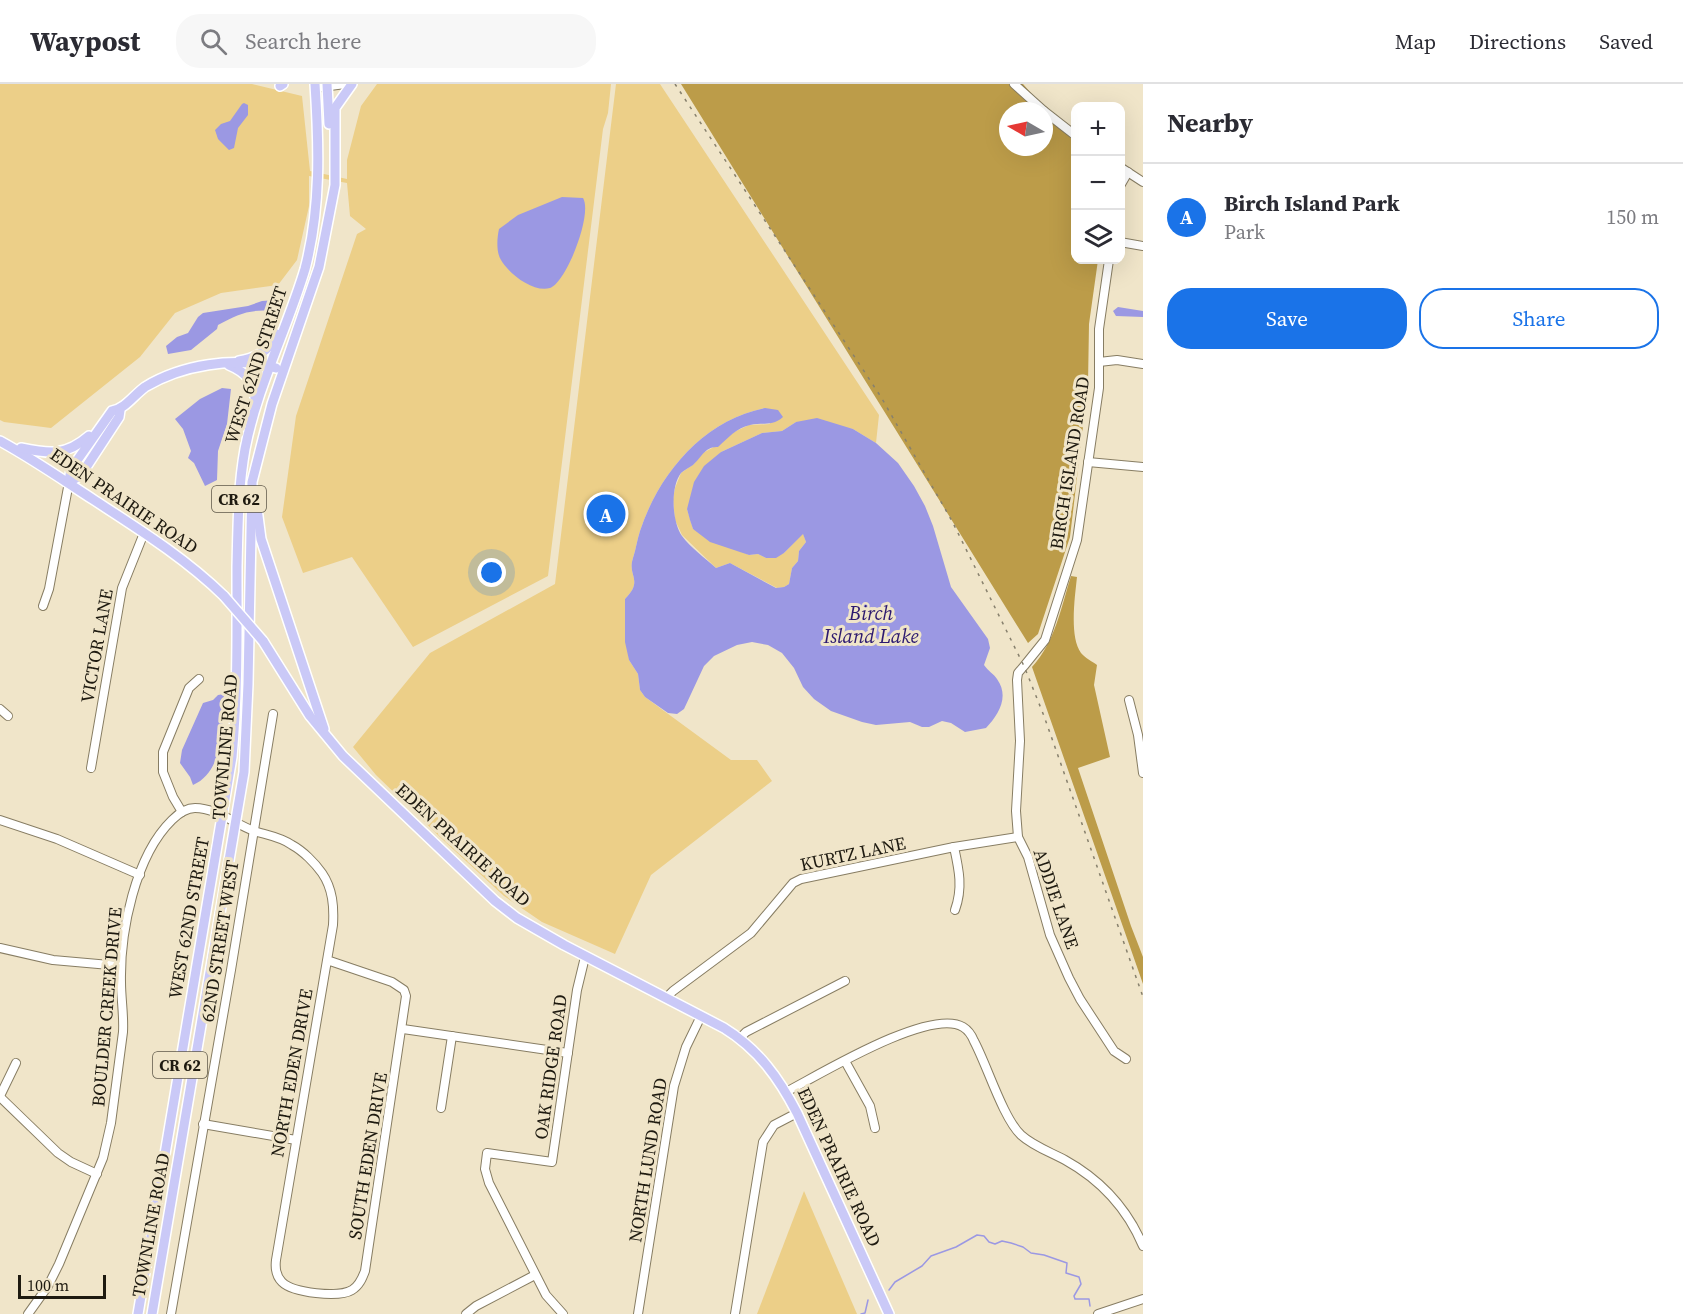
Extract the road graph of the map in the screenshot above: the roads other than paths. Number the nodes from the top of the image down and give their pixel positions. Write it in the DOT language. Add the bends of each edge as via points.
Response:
graph roads {
  1 [pos="345,84"];
  2 [pos="352,84"];
  3 [pos="1014,84"];
  4 [pos="315,86"];
  5 [pos="327,86"];
  6 [pos="1034,102"];
  7 [pos="1053,118"];
  8 [pos="1071,132"];
  9 [pos="1125,170"];
  10 [pos="1128,172"];
  11 [pos="1125,177"];
  12 [pos="1143,182"];
  13 [pos="328,222"];
  14 [pos="1125,243"];
  15 [pos="1143,246"];
  16 [pos="1108,264"];
  17 [pos="305,266"];
  18 [pos="1099,362"];
  19 [pos="224,363"];
  20 [pos="1143,364"];
  21 [pos="270,367"];
  22 [pos="284,371"];
  23 [pos="120,410"];
  24 [pos="104,422"];
  25 [pos="251,424"];
  26 [pos="0,441"];
  27 [pos="11,447"];
  28 [pos="258,460"];
  29 [pos="1088,462"];
  30 [pos="1143,467"];
  31 [pos="69,482"];
  32 [pos="144,533"];
  33 [pos="43,606"];
  34 [pos="200,679"];
  35 [pos="1129,700"];
  36 [pos="0,709"];
  37 [pos="273,714"];
  38 [pos="9,716"];
  39 [pos="327,737"];
  40 [pos="91,768"];
  41 [pos="1143,773"];
  42 [pos="182,812"];
  43 [pos="223,817"];
  44 [pos="0,820"];
  45 [pos="236,823"];
  46 [pos="254,831"];
  47 [pos="1018,837"];
  48 [pos="954,847"];
  49 [pos="140,875"];
  50 [pos="955,910"];
  51 [pos="0,948"];
  52 [pos="585,957"];
  53 [pos="327,960"];
  54 [pos="121,966"];
  55 [pos="845,981"];
  56 [pos="667,997"];
  57 [pos="701,1016"];
  58 [pos="403,1029"];
  59 [pos="452,1036"];
  60 [pos="740,1038"];
  61 [pos="568,1053"];
  62 [pos="1126,1059"];
  63 [pos="845,1061"];
  64 [pos="16,1063"];
  65 [pos="786,1092"];
  66 [pos="0,1096"];
  67 [pos="441,1108"];
  68 [pos="797,1113"];
  69 [pos="203,1124"];
  70 [pos="875,1128"];
  71 [pos="296,1140"];
  72 [pos="97,1174"];
  73 [pos="1143,1246"];
  74 [pos="536,1275"];
  75 [pos="357,1286"];
  76 [pos="1143,1299"];
  77 [pos="28,1314"];
  78 [pos="138,1314"];
  79 [pos="152,1314"];
  80 [pos="171,1314"];
  81 [pos="466,1314"];
  82 [pos="562,1314"];
  83 [pos="638,1314"];
  84 [pos="735,1314"];
  85 [pos="889,1314"];
  86 [pos="1098,1314"];
  1 -- 5 [label="street"];
  2 -- 13 [label="main road" via="335,108 335,185"];
  3 -- 6 [label="street"];
  4 -- 5 [label="street"];
  4 -- 17 [label="main road, CR 62" via="318,178 314,227"];
  5 -- 13 [label="main road, CR 62" via="331,153"];
  7 -- 8 [label="street"];
  9 -- 10 [label="street"];
  10 -- 11 [label="street"];
  10 -- 12 [label="street"];
  13 -- 22 [label="main road, TOWNLINE ROAD / CR 62" via="319,267"];
  14 -- 15 [label="street"];
  16 -- 18 [label="street, BIRCH ISLAND ROAD" via="1099,329"];
  17 -- 19 [label="main road" via="300,269 270,347 252,358"];
  17 -- 21 [label="main road, WEST 62ND STREET / CR 62"];
  18 -- 20 [label="street"];
  18 -- 29 [label="street, BIRCH ISLAND ROAD"];
  19 -- 21 [label="main road"];
  19 -- 23 [label="main road" via="196,366 158,380 143,388"];
  19 -- 25 [label="main road" via="242,372 252,384 255,397"];
  21 -- 22 [label="main road"];
  21 -- 25 [label="main road, WEST 62ND STREET / CR 62"];
  22 -- 28 [label="main road, TOWNLINE ROAD / CR 62"];
  23 -- 24 [label="main road" via="112,411"];
  23 -- 31 [label="main road" via="81,475"];
  24 -- 27 [label="main road" via="63,452"];
  24 -- 31 [label="main road" via="72,469"];
  25 -- 43 [label="main road, WEST 62ND STREET / CR 62" via="239,500 235,725"];
  26 -- 27 [label="main road, EDEN PRAIRIE ROAD"];
  27 -- 31 [label="main road, EDEN PRAIRIE ROAD"];
  28 -- 39 [label="main road" via="256,510 261,539"];
  28 -- 45 [label="main road, TOWNLINE ROAD / CR 62" via="250,500 247,728"];
  29 -- 30 [label="street"];
  29 -- 47 [label="street, BIRCH ISLAND ROAD" via="1077,540 1045,640 1018,674"];
  31 -- 32 [label="main road, EDEN PRAIRIE ROAD"];
  31 -- 33 [label="street" via="50,589"];
  32 -- 39 [label="main road, EDEN PRAIRIE ROAD, bridge" via="181,558 224,596 263,641"];
  32 -- 40 [label="street, VICTOR LANE" via="122,588"];
  34 -- 42 [label="street" via="189,688 163,752 163,772"];
  35 -- 41 [label="street"];
  36 -- 38 [label="street"];
  37 -- 46 [label="street, 62ND STREET WEST"];
  39 -- 52 [label="main road, EDEN PRAIRIE ROAD" via="357,771 495,901"];
  42 -- 43 [label="street" via="194,808"];
  42 -- 49 [label="street, BOULDER CREEK DRIVE" via="157,838"];
  43 -- 45 [label="street"];
  43 -- 78 [label="main road, WEST 62ND STREET / CR 62"];
  44 -- 49 [label="street"];
  45 -- 46 [label="street"];
  45 -- 79 [label="main road, TOWNLINE ROAD / CR 62"];
  46 -- 53 [label="street, NORTH EDEN DRIVE" via="291,844 322,873 334,912"];
  46 -- 69 [label="street, 62ND STREET WEST"];
  47 -- 48 [label="street, KURTZ LANE"];
  47 -- 62 [label="street, ADDIE LANE" via="1028,857 1050,935 1069,978 1114,1051"];
  48 -- 50 [label="street" via="961,883"];
  48 -- 56 [label="street, KURTZ LANE" via="793,883 751,933"];
  49 -- 54 [label="street, BOULDER CREEK DRIVE" via="127,917"];
  51 -- 54 [label="street" via="53,960"];
  52 -- 56 [label="main road, EDEN PRAIRIE ROAD"];
  52 -- 61 [label="street, OAK RIDGE ROAD"];
  53 -- 58 [label="street, SOUTH EDEN DRIVE" via="399,985 406,996"];
  53 -- 71 [label="street, NORTH EDEN DRIVE"];
  54 -- 72 [label="street, BOULDER CREEK DRIVE" via="123,1032 111,1123"];
  55 -- 60 [label="street"];
  56 -- 57 [label="main road, EDEN PRAIRIE ROAD"];
  57 -- 60 [label="main road, EDEN PRAIRIE ROAD"];
  57 -- 83 [label="street, NORTH LUND ROAD" via="674,1086"];
  58 -- 59 [label="street"];
  58 -- 75 [label="street, SOUTH EDEN DRIVE" via="365,1271"];
  59 -- 61 [label="street"];
  59 -- 67 [label="street"];
  60 -- 65 [label="main road, EDEN PRAIRIE ROAD" via="768,1066"];
  61 -- 74 [label="street, OAK RIDGE ROAD" via="552,1162 487,1153 485,1161 486,1176"];
  63 -- 65 [label="street"];
  63 -- 70 [label="street" via="873,1113"];
  63 -- 73 [label="street" via="910,1031 949,1024 964,1027 974,1039 1020,1134 1079,1168 1107,1191 1130,1219"];
  64 -- 66 [label="street"];
  65 -- 68 [label="main road, EDEN PRAIRIE ROAD"];
  66 -- 72 [label="street" via="58,1153"];
  68 -- 84 [label="street" via="774,1125 763,1142"];
  68 -- 85 [label="main road, EDEN PRAIRIE ROAD"];
  69 -- 71 [label="street"];
  69 -- 80 [label="street, 62ND STREET WEST"];
  71 -- 75 [label="street, NORTH EDEN DRIVE" via="276,1260 278,1276 289,1287 306,1291 341,1294"];
  72 -- 77 [label="street, BOULDER CREEK DRIVE" via="55,1272"];
  74 -- 81 [label="street"];
  74 -- 82 [label="street" via="551,1304"];
  76 -- 86 [label="street"];
}
